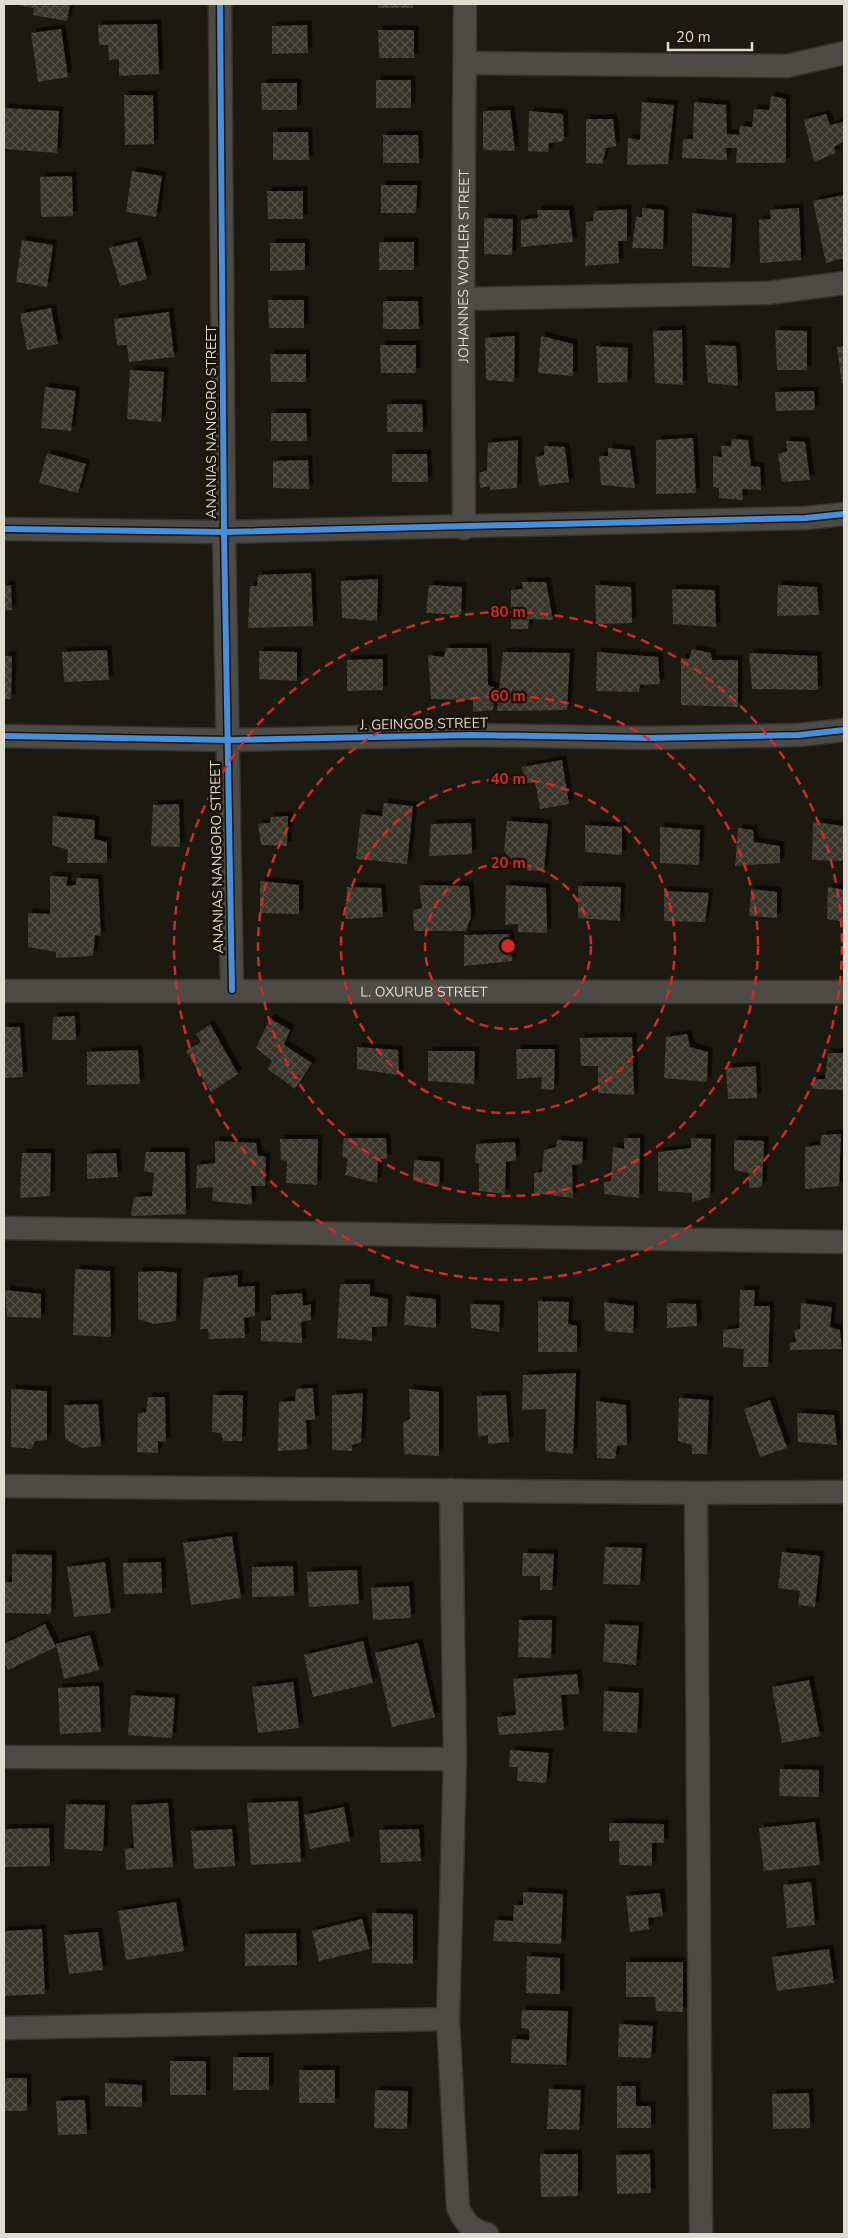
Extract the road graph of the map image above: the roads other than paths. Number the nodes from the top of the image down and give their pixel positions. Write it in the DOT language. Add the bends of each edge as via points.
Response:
graph roads {
  1 [pos="220,4"];
  2 [pos="465,4"];
  3 [pos="844,53"];
  4 [pos="465,63"];
  5 [pos="844,283"];
  6 [pos="463,299"];
  7 [pos="844,514"];
  8 [pos="464,528"];
  9 [pos="4,529"];
  10 [pos="224,532"];
  11 [pos="844,730"];
  12 [pos="4,736"];
  13 [pos="228,740"];
  14 [pos="4,990"];
  15 [pos="232,990"];
  16 [pos="844,992"];
  17 [pos="4,1228"];
  18 [pos="844,1242"];
  19 [pos="4,1486"];
  20 [pos="451,1490"];
  21 [pos="844,1492"];
  22 [pos="696,1493"];
  23 [pos="4,1757"];
  24 [pos="455,1759"];
  25 [pos="448,2019"];
  26 [pos="4,2028"];
  27 [pos="487,2234"];
  28 [pos="701,2234"];
  1 -- 10 [label="street, ANANIAS NANGORO STREET"];
  2 -- 4 [label="street, JOHANNES WOHLER STREET"];
  3 -- 4 [label="street" via="787,66"];
  4 -- 6 [label="street, JOHANNES WOHLER STREET"];
  5 -- 6 [label="street" via="768,293"];
  6 -- 8 [label="street, JOHANNES WOHLER STREET"];
  7 -- 8 [label="street" via="806,518"];
  8 -- 10 [label="street"];
  9 -- 10 [label="street"];
  10 -- 13 [label="street, ANANIAS NANGORO STREET"];
  11 -- 13 [label="street, J. GEINGOB STREET" via="800,735 649,738 472,736"];
  12 -- 13 [label="street, J. GEINGOB STREET"];
  13 -- 15 [label="street, ANANIAS NANGORO STREET"];
  14 -- 15 [label="street, L. OXURUB STREET"];
  15 -- 16 [label="street, L. OXURUB STREET"];
  17 -- 18 [label="street"];
  19 -- 20 [label="street"];
  20 -- 22 [label="street"];
  20 -- 24 [label="street"];
  21 -- 22 [label="street"];
  22 -- 28 [label="street"];
  23 -- 24 [label="street"];
  24 -- 25 [label="street"];
  25 -- 26 [label="street"];
  25 -- 27 [label="street" via="458,2208 464,2221 476,2232"];
}
